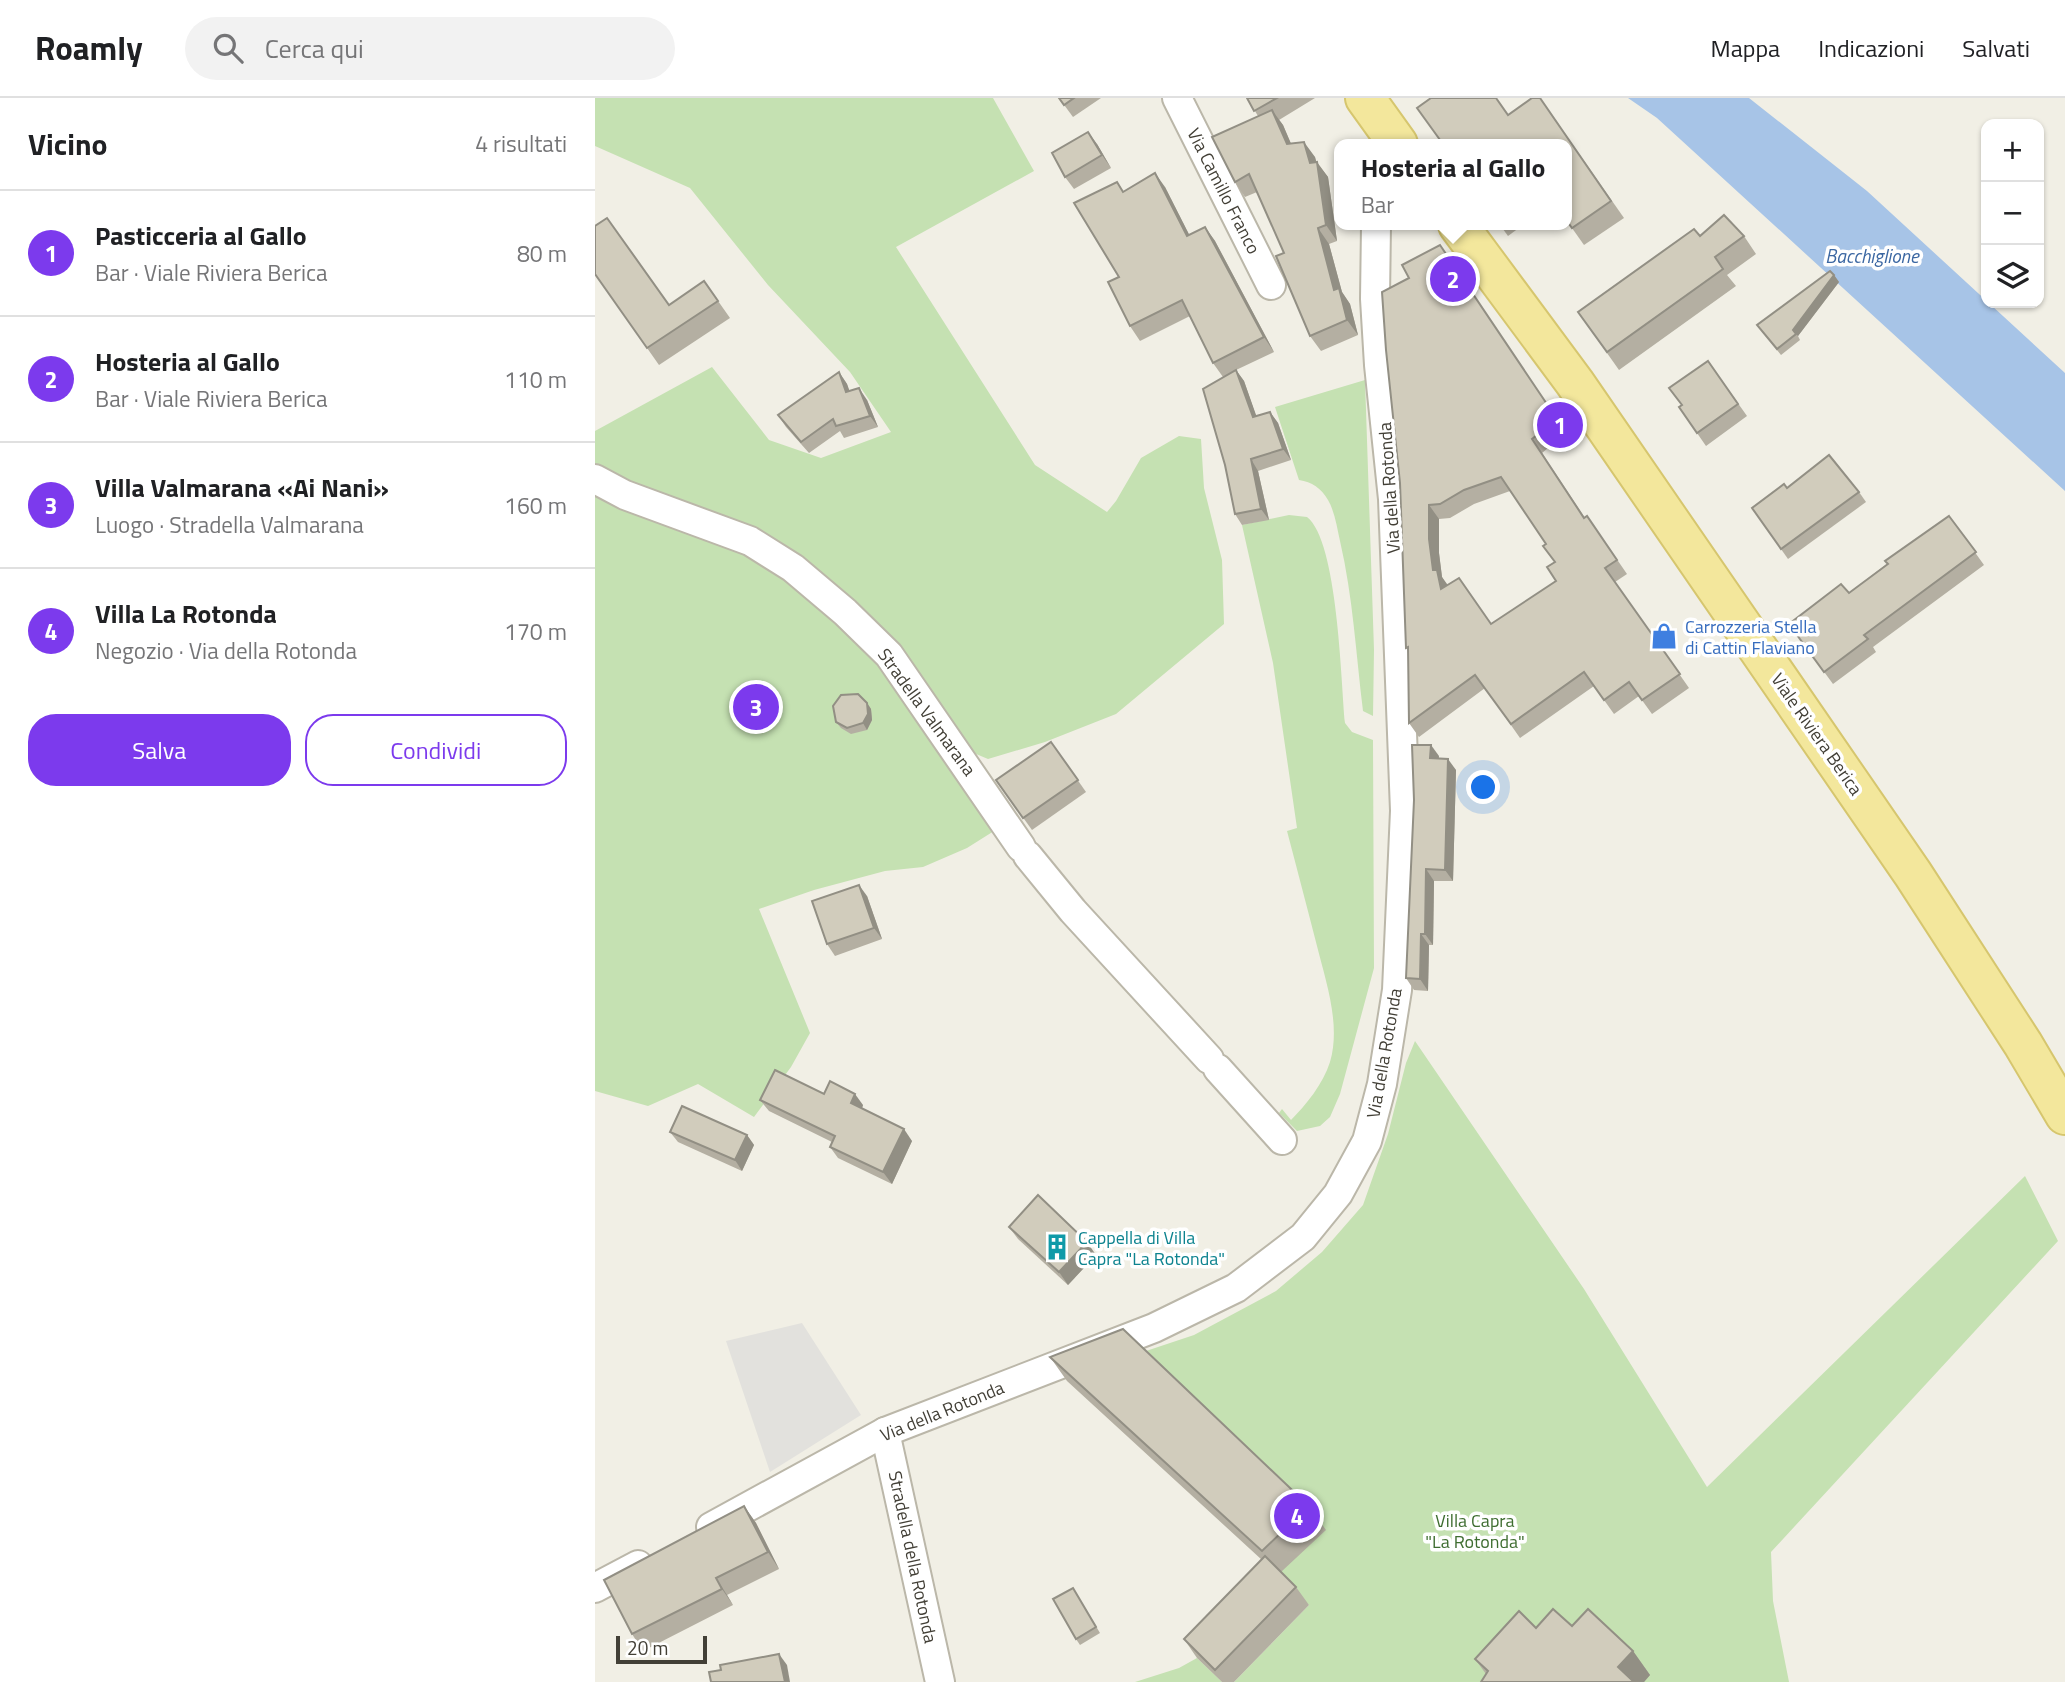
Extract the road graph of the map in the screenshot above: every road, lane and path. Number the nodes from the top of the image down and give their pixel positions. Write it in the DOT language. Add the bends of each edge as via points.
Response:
graph roads {
  1 [pos="1177,98"];
  2 [pos="1365,98"];
  3 [pos="1394,139"];
  4 [pos="1376,230"];
  5 [pos="1462,230"];
  6 [pos="1271,285"];
  7 [pos="595,479"];
  8 [pos="2065,1115"];
  9 [pos="1282,1140"];
  10 [pos="885,1432"];
  11 [pos="694,1536"];
  12 [pos="657,1556"];
  13 [pos="595,1588"];
  14 [pos="940,1682"];
  1 -- 6 [label="street, Via Camillo Franco"];
  2 -- 3 [label="main road"];
  4 -- 10 [label="street, Via della Rotonda" via="1375,299 1392,499 1405,811 1397,990 1382,1084 1367,1141 1338,1194 1303,1237 1236,1288 1154,1328"];
  5 -- 8 [label="main road, Viale Riviera Berica" via="1575,383 1913,874"];
  7 -- 9 [label="street, Stradella Valmarana" via="625,495 750,541 793,568 890,655 1025,851 1073,911"];
  10 -- 11 [label="street, Via della Rotonda" via="825,1452"];
  10 -- 14 [label="street, Stradella della Rotonda"];
  12 -- 13 [label="street"];
}
